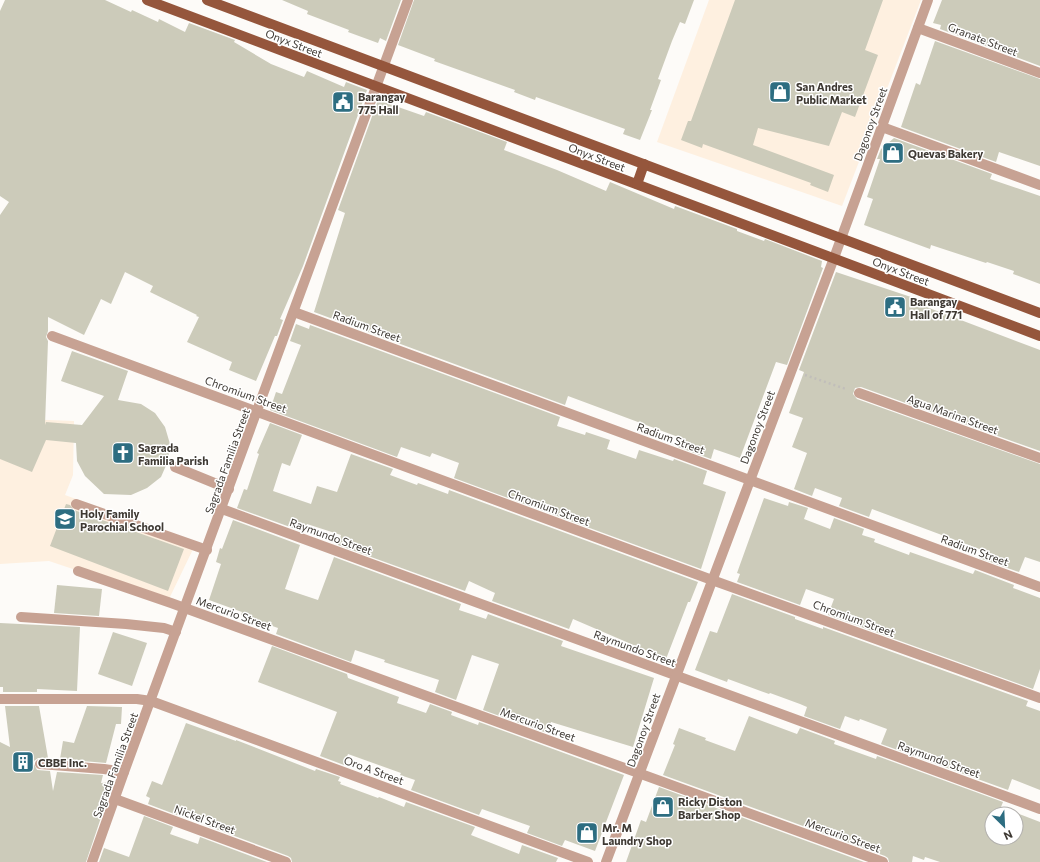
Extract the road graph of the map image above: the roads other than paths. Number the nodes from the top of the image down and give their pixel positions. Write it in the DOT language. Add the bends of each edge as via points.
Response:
graph roads {
  1 [pos="146,0"];
  2 [pos="207,0"];
  3 [pos="408,0"];
  4 [pos="928,0"];
  5 [pos="918,28"];
  6 [pos="384,66"];
  7 [pos="1040,73"];
  8 [pos="377,86"];
  9 [pos="882,127"];
  10 [pos="644,164"];
  11 [pos="637,184"];
  12 [pos="1040,185"];
  13 [pos="841,238"];
  14 [pos="834,258"];
  15 [pos="294,312"];
  16 [pos="1040,313"];
  17 [pos="52,336"];
  18 [pos="1040,336"];
  19 [pos="859,393"];
  20 [pos="258,411"];
  21 [pos="1040,458"];
  22 [pos="175,467"];
  23 [pos="750,480"];
  24 [pos="229,489"];
  25 [pos="76,504"];
  26 [pos="222,509"];
  27 [pos="206,550"];
  28 [pos="78,572"];
  29 [pos="712,580"];
  30 [pos="1040,587"];
  31 [pos="185,608"];
  32 [pos="21,617"];
  33 [pos="176,632"];
  34 [pos="676,676"];
  35 [pos="1040,698"];
  36 [pos="0,699"];
  37 [pos="151,701"];
  38 [pos="40,764"];
  39 [pos="124,772"];
  40 [pos="640,774"];
  41 [pos="115,799"];
  42 [pos="1040,809"];
  43 [pos="92,862"];
  44 [pos="286,862"];
  45 [pos="588,862"];
  46 [pos="606,862"];
  47 [pos="883,862"];
  1 -- 8 [label="main road, Onyx Street"];
  2 -- 6 [label="main road, Onyx Street"];
  3 -- 6 [label="street, Sagrada Familia Street"];
  4 -- 5 [label="street, Dagonoy Street"];
  5 -- 7 [label="street, Granate Street"];
  5 -- 9 [label="street, Dagonoy Street"];
  6 -- 8 [label="street, Sagrada Familia Street"];
  6 -- 10 [label="main road, Onyx Street"];
  8 -- 11 [label="main road, Onyx Street"];
  8 -- 15 [label="street, Sagrada Familia Street"];
  9 -- 12 [label="street"];
  9 -- 13 [label="street, Dagonoy Street"];
  10 -- 11 [label="main road"];
  10 -- 13 [label="main road, Onyx Street"];
  11 -- 14 [label="main road, Onyx Street"];
  13 -- 14 [label="street, Dagonoy Street"];
  13 -- 16 [label="main road, Onyx Street"];
  14 -- 18 [label="main road, Onyx Street"];
  14 -- 23 [label="street, Dagonoy Street"];
  15 -- 20 [label="street, Sagrada Familia Street"];
  15 -- 23 [label="street, Radium Street"];
  17 -- 20 [label="street, Chromium Street"];
  19 -- 21 [label="street, Agua Marina Street"];
  20 -- 24 [label="street, Sagrada Familia Street"];
  20 -- 29 [label="street, Chromium Street"];
  22 -- 24 [label="street"];
  23 -- 29 [label="street, Dagonoy Street"];
  23 -- 30 [label="street, Radium Street"];
  24 -- 26 [label="street, Sagrada Familia Street"];
  25 -- 27 [label="street"];
  26 -- 27 [label="street, Sagrada Familia Street"];
  26 -- 34 [label="street, Raymundo Street"];
  27 -- 31 [label="street, Sagrada Familia Street"];
  28 -- 31 [label="street, Mercurio Street"];
  29 -- 34 [label="street, Dagonoy Street"];
  29 -- 35 [label="street, Chromium Street"];
  31 -- 33 [label="street, Sagrada Familia Street"];
  31 -- 40 [label="street, Mercurio Street"];
  32 -- 33 [label="street" via="126,624 164,628"];
  33 -- 37 [label="street, Sagrada Familia Street"];
  34 -- 40 [label="street, Dagonoy Street"];
  34 -- 42 [label="street, Raymundo Street"];
  36 -- 37 [label="street, Oro A Street"];
  37 -- 39 [label="street, Sagrada Familia Street"];
  37 -- 45 [label="street, Oro A Street"];
  38 -- 39 [label="street"];
  39 -- 41 [label="street, Sagrada Familia Street"];
  40 -- 46 [label="street, Dagonoy Street"];
  40 -- 47 [label="street, Mercurio Street"];
  41 -- 43 [label="street, Sagrada Familia Street"];
  41 -- 44 [label="street, Nickel Street"];
}
